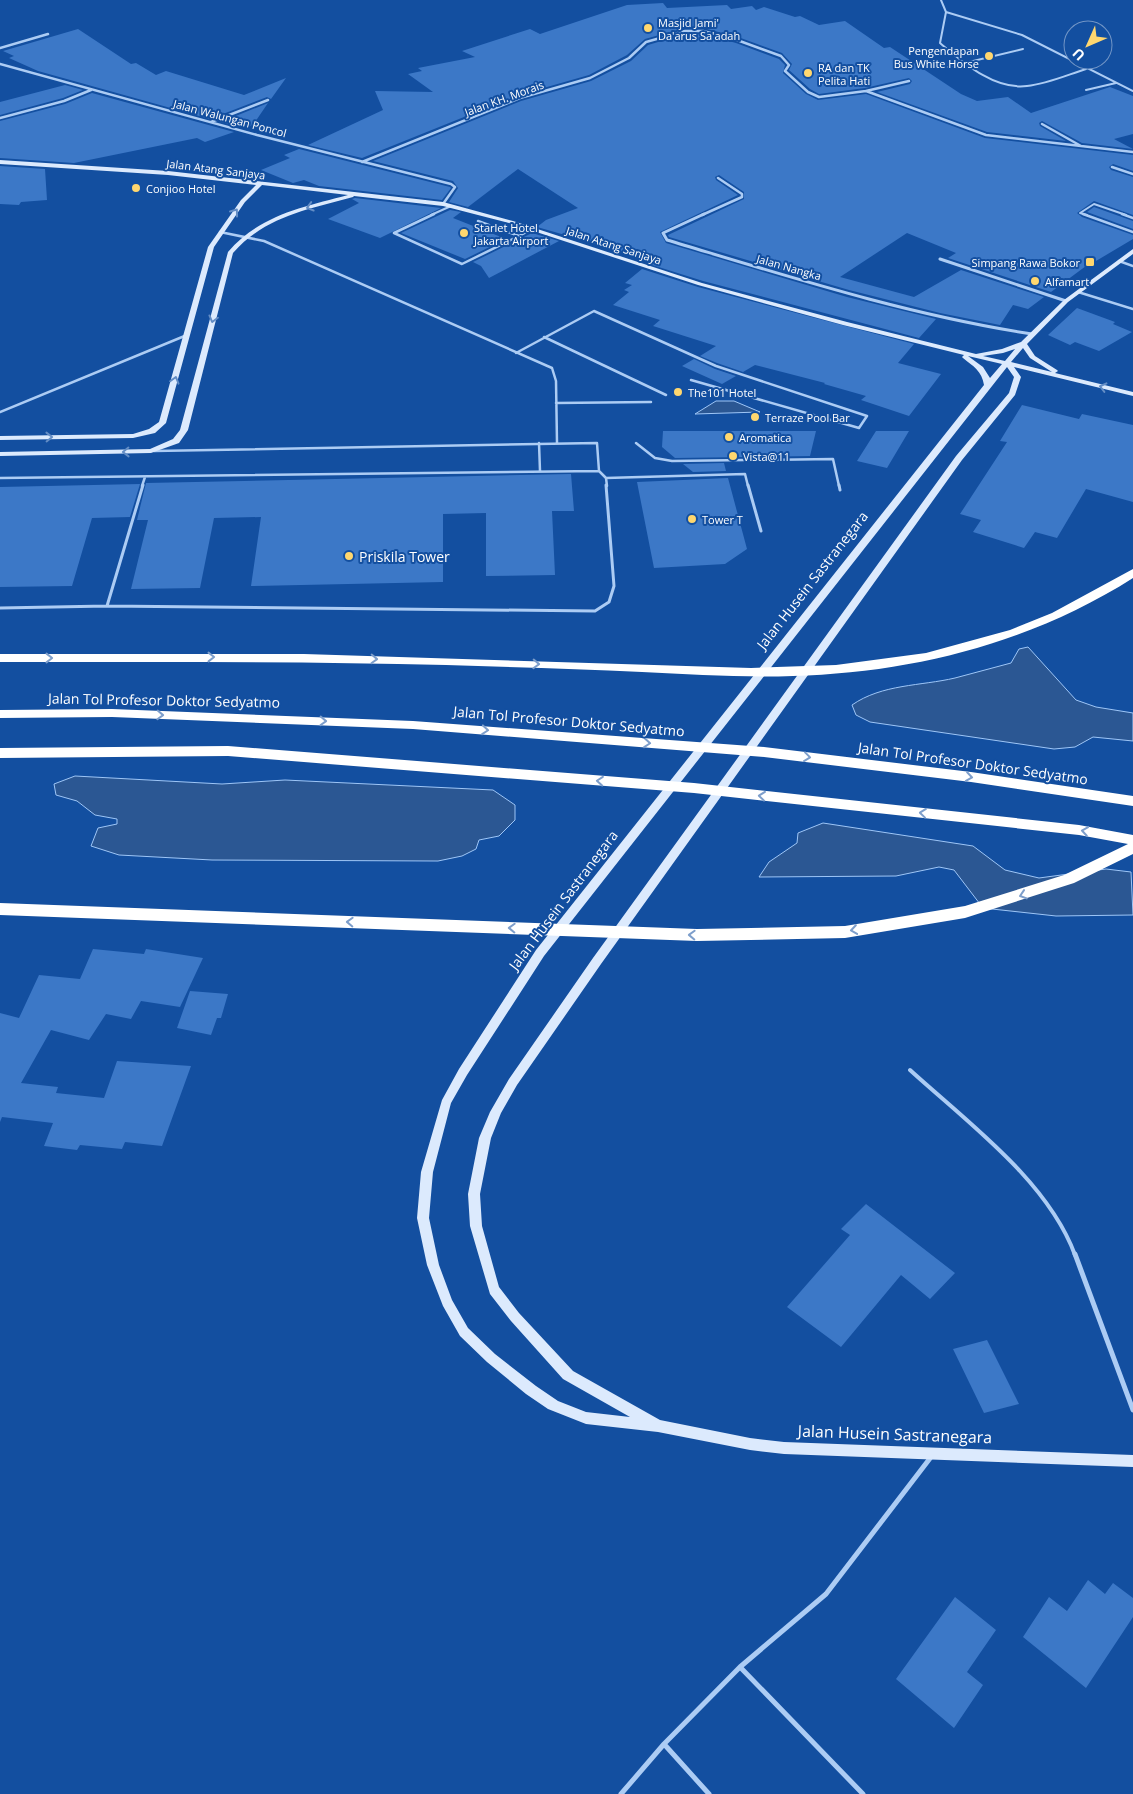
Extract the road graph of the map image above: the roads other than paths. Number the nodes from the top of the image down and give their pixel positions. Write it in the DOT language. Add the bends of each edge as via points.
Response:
graph roads {
  1 [pos="941,0"];
  2 [pos="946,12"];
  3 [pos="48,34"];
  4 [pos="0,48"];
  5 [pos="1024,49"];
  6 [pos="1063,57"];
  7 [pos="967,63"];
  8 [pos="0,64"];
  9 [pos="948,68"];
  10 [pos="1083,70"];
  11 [pos="1088,70"];
  12 [pos="909,81"];
  13 [pos="1116,83"];
  14 [pos="92,90"];
  15 [pos="1086,90"];
  16 [pos="866,91"];
  17 [pos="1133,91"];
  18 [pos="268,100"];
  19 [pos="0,118"];
  20 [pos="211,122"];
  21 [pos="1042,124"];
  22 [pos="1083,147"];
  23 [pos="1133,152"];
  24 [pos="0,162"];
  25 [pos="362,162"];
  26 [pos="1112,167"];
  27 [pos="1133,174"];
  28 [pos="718,178"];
  29 [pos="259,185"];
  30 [pos="357,194"];
  31 [pos="443,204"];
  32 [pos="451,206"];
  33 [pos="1133,218"];
  34 [pos="478,221"];
  35 [pos="532,229"];
  36 [pos="220,232"];
  37 [pos="1133,232"];
  38 [pos="246,236"];
  39 [pos="519,236"];
  40 [pos="1133,251"];
  41 [pos="940,259"];
  42 [pos="1119,260"];
  43 [pos="1133,266"];
  44 [pos="1077,291"];
  45 [pos="1066,301"];
  46 [pos="1133,309"];
  47 [pos="187,334"];
  48 [pos="1031,335"];
  49 [pos="544,337"];
  50 [pos="1024,343"];
  51 [pos="516,353"];
  52 [pos="957,353"];
  53 [pos="1007,363"];
  54 [pos="692,380"];
  55 [pos="1074,380"];
  56 [pos="988,385"];
  57 [pos="666,394"];
  58 [pos="1133,394"];
  59 [pos="651,402"];
  60 [pos="556,403"];
  61 [pos="0,412"];
  62 [pos="0,438"];
  63 [pos="539,443"];
  64 [pos="557,443"];
  65 [pos="636,443"];
  66 [pos="152,451"];
  67 [pos="0,454"];
  68 [pos="833,459"];
  69 [pos="540,471"];
  70 [pos="599,471"];
  71 [pos="145,477"];
  72 [pos="0,478"];
  73 [pos="606,478"];
  74 [pos="840,490"];
  75 [pos="761,531"];
  76 [pos="1133,573"];
  77 [pos="107,606"];
  78 [pos="0,608"];
  79 [pos="0,658"];
  80 [pos="0,704"];
  81 [pos="112,713"];
  82 [pos="0,714"];
  83 [pos="0,753"];
  84 [pos="1133,801"];
  85 [pos="1133,840"];
  86 [pos="1133,848"];
  87 [pos="0,909"];
  88 [pos="910,1070"];
  89 [pos="1133,1410"];
  90 [pos="658,1426"];
  91 [pos="934,1453"];
  92 [pos="1133,1461"];
  93 [pos="740,1667"];
  94 [pos="664,1744"];
  95 [pos="621,1794"];
  96 [pos="709,1794"];
  97 [pos="862,1794"];
  1 -- 2 [label="lane"];
  2 -- 6 [label="lane" via="1022,35"];
  2 -- 7 [label="lane" via="940,43"];
  3 -- 4 [label="street"];
  5 -- 7 [label="lane"];
  7 -- 9 [label="lane"];
  7 -- 10 [label="lane" via="998,82 1014,87"];
  8 -- 14 [label="street, Jalan Walungan Poncol"];
  11 -- 13 [label="lane"];
  12 -- 16 [label="street"];
  13 -- 15 [label="lane"];
  13 -- 17 [label="lane"];
  14 -- 19 [label="street"];
  14 -- 20 [label="street, Jalan Walungan Poncol"];
  16 -- 22 [label="street" via="986,135"];
  16 -- 25 [label="street, Jalan KH. Morais" via="815,96 785,70 788,65 781,56 703,31 685,31 646,42 630,58 590,78 520,98"];
  18 -- 20 [label="street"];
  20 -- 25 [label="street, Jalan Walungan Poncol"];
  21 -- 22 [label="street"];
  22 -- 23 [label="street"];
  24 -- 29 [label="main road, Jalan Atang Sanjaya" via="116,168"];
  25 -- 31 [label="street, Jalan Walungan Poncol" via="451,184 455,187"];
  26 -- 27 [label="street"];
  28 -- 48 [label="street, Jalan Nangka" via="742,197 663,232 667,240 850,294 979,326"];
  29 -- 30 [label="main road, Jalan Atang Sanjaya"];
  36 -- 29 [label="main road, one-way"];
  30 -- 31 [label="main road, Jalan Atang Sanjaya"];
  30 -- 38 [label="main road, one-way" via="291,213"];
  31 -- 32 [label="main road, Jalan Atang Sanjaya"];
  32 -- 35 [label="main road, Jalan Atang Sanjaya"];
  32 -- 39 [label="lane" via="394,233 462,264"];
  33 -- 37 [label="lane" via="1094,204 1080,213"];
  34 -- 39 [label="lane"];
  35 -- 39 [label="lane"];
  35 -- 52 [label="main road, Jalan Atang Sanjaya" via="700,284"];
  36 -- 38 [label="lane"];
  36 -- 47 [label="main road" via="211,247"];
  38 -- 51 [label="lane" via="264,241"];
  38 -- 66 [label="main road, one-way" via="230,252 184,430 176,441"];
  40 -- 42 [label="main road, Jalan Husein Sastranegara"];
  41 -- 45 [label="street"];
  42 -- 43 [label="lane"];
  42 -- 44 [label="main road, Jalan Husein Sastranegara"];
  44 -- 45 [label="main road, Jalan Husein Sastranegara"];
  44 -- 46 [label="lane"];
  45 -- 48 [label="main road, Jalan Husein Sastranegara"];
  47 -- 61 [label="lane"];
  62 -- 47 [label="main road, one-way" via="124,437 152,432 162,424"];
  48 -- 50 [label="main road, Jalan Husein Sastranegara"];
  49 -- 51 [label="lane"];
  49 -- 54 [label="lane" via="594,311 716,366 867,416 859,428"];
  49 -- 57 [label="lane"];
  50 -- 52 [label="main road" via="992,353"];
  50 -- 53 [label="main road, Jalan Husein Sastranegara"];
  50 -- 55 [label="main road" via="1035,359"];
  51 -- 60 [label="lane" via="552,368"];
  52 -- 53 [label="main road, Jalan Atang Sanjaya"];
  52 -- 56 [label="main road" via="982,369 987,375"];
  53 -- 55 [label="main road"];
  53 -- 56 [label="main road, Jalan Husein Sastranegara"];
  53 -- 90 [label="main road, Jalan Husein Sastranegara" via="1018,377 1012,392 959,458 597,961 513,1082 485,1138 474,1194 476,1226 494,1290 568,1376"];
  58 -- 55 [label="main road, one-way"];
  56 -- 90 [label="main road, Jalan Husein Sastranegara" via="540,953 463,1072 446,1104 434,1139 423,1218 433,1265 447,1302 464,1332 490,1358 553,1405 586,1418"];
  59 -- 60 [label="lane"];
  60 -- 64 [label="lane"];
  63 -- 64 [label="lane"];
  63 -- 66 [label="lane"];
  63 -- 69 [label="lane"];
  64 -- 70 [label="lane" via="597,444"];
  65 -- 68 [label="lane" via="655,458 672,461"];
  66 -- 67 [label="main road, one-way"];
  68 -- 74 [label="lane"];
  69 -- 70 [label="lane"];
  69 -- 71 [label="lane"];
  70 -- 73 [label="lane"];
  71 -- 72 [label="lane"];
  71 -- 77 [label="lane"];
  73 -- 75 [label="lane" via="745,474"];
  73 -- 77 [label="lane" via="614,586 608,602 596,611"];
  79 -- 76 [label="highway, one-way" via="305,657 709,672 796,672 944,653 1028,629 1086,603"];
  77 -- 78 [label="lane"];
  80 -- 81 [label="highway"];
  81 -- 82 [label="highway, Jalan Tol Profesor Doktor Sedyatmo"];
  81 -- 84 [label="highway, Jalan Tol Profesor Doktor Sedyatmo, one-way" via="413,725 764,752"];
  85 -- 83 [label="highway, one-way" via="1079,830 694,788 248,753"];
  86 -- 87 [label="highway, one-way" via="1069,879 990,905 903,924 845,932 696,935"];
  88 -- 89 [label="lane" via="1006,1158 1048,1204 1072,1246"];
  90 -- 91 [label="main road, Jalan Husein Sastranegara" via="784,1448"];
  91 -- 92 [label="main road, Jalan Husein Sastranegara"];
  91 -- 93 [label="lane" via="826,1594"];
  93 -- 94 [label="lane"];
  93 -- 97 [label="lane"];
  94 -- 95 [label="lane"];
  94 -- 96 [label="lane"];
}
